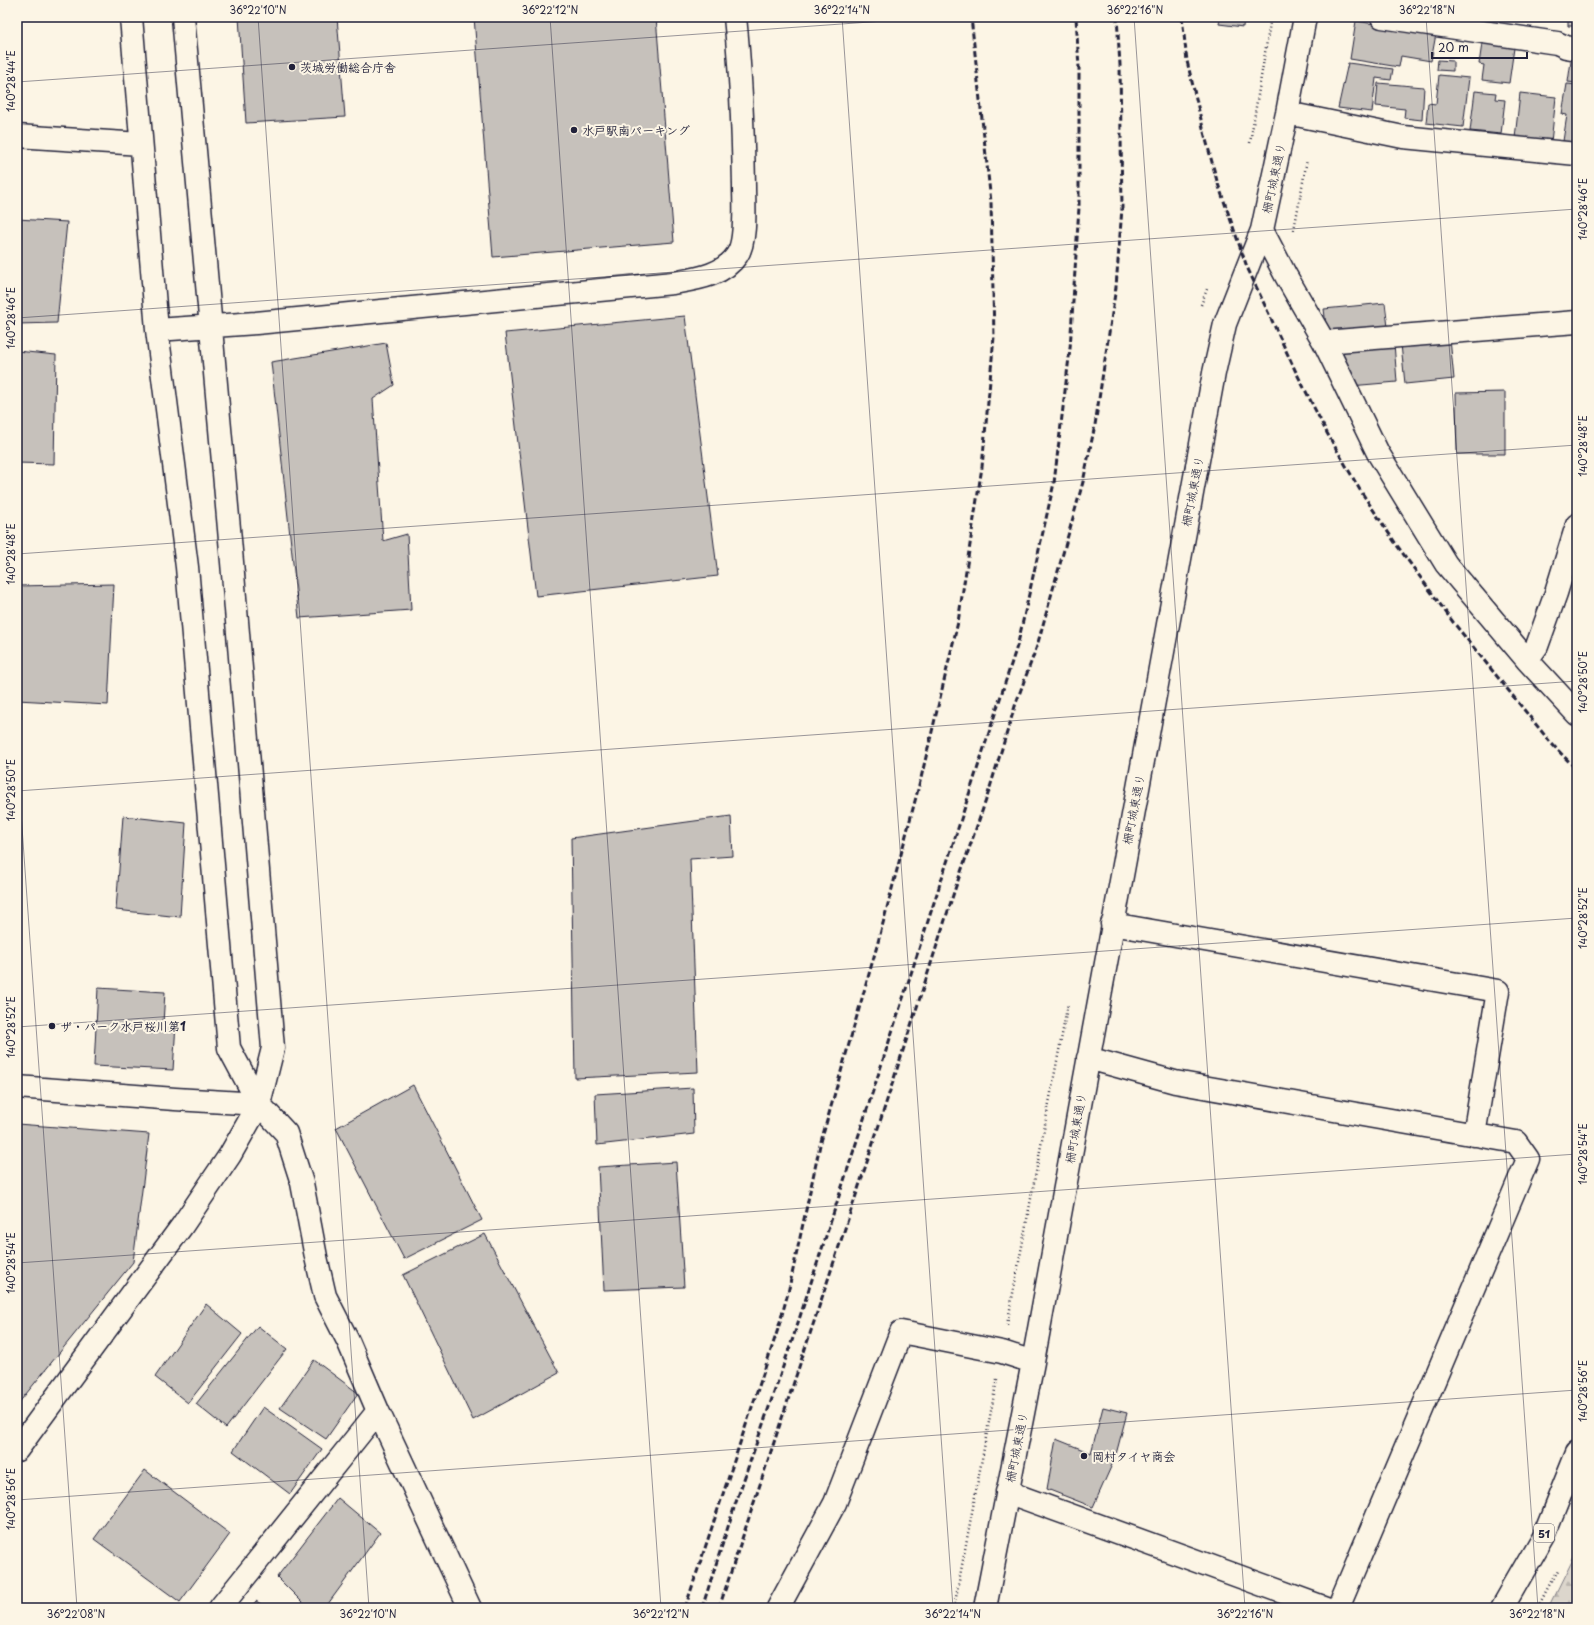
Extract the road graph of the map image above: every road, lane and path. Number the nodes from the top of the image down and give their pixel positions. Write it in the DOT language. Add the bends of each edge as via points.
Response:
graph roads {
  1 [pos="131,17"];
  2 [pos="183,17"];
  3 [pos="735,17"];
  4 [pos="1305,17"];
  5 [pos="1382,17"];
  6 [pos="1577,49"];
  7 [pos="1287,113"];
  8 [pos="17,136"];
  9 [pos="140,144"];
  10 [pos="1577,154"];
  11 [pos="1262,230"];
  12 [pos="1577,322"];
  13 [pos="210,327"];
  14 [pos="157,330"];
  15 [pos="1324,342"];
  16 [pos="1577,524"];
  17 [pos="1527,660"];
  18 [pos="1576,709"];
  19 [pos="1112,924"];
  20 [pos="1088,1058"];
  21 [pos="17,1087"];
  22 [pos="259,1104"];
  23 [pos="1474,1135"];
  24 [pos="1032,1362"];
  25 [pos="378,1411"];
  26 [pos="17,1450"];
  27 [pos="1577,1454"];
  28 [pos="1008,1492"];
  29 [pos="220,1608"];
  30 [pos="470,1608"];
  31 [pos="778,1608"];
  32 [pos="985,1608"];
  33 [pos="1326,1608"];
  34 [pos="1338,1608"];
  35 [pos="1502,1608"];
  1 -- 9 [label="main road"];
  2 -- 13 [label="main road"];
  3 -- 13 [label="main road" via="743,120 744,231 738,255 726,267 704,278 672,282"];
  4 -- 7 [label="main road, 柵町城東通り"];
  5 -- 6 [label="main road" via="1557,43"];
  7 -- 10 [label="main road" via="1403,137"];
  7 -- 11 [label="main road, 柵町城東通り"];
  8 -- 9 [label="main road"];
  9 -- 14 [label="main road"];
  11 -- 15 [label="main road"];
  11 -- 19 [label="main road, 柵町城東通り" via="1225,324"];
  12 -- 15 [label="main road"];
  13 -- 14 [label="main road"];
  13 -- 22 [label="main road" via="273,1048"];
  14 -- 22 [label="main road" via="187,567 230,1048"];
  15 -- 17 [label="main road" via="1378,453 1446,564"];
  16 -- 17 [label="main road" via="1537,646"];
  17 -- 18 [label="main road"];
  19 -- 20 [label="main road, 柵町城東通り"];
  19 -- 23 [label="main road" via="1498,991"];
  20 -- 23 [label="main road" via="1174,1082"];
  20 -- 24 [label="main road, 柵町城東通り"];
  21 -- 22 [label="main road"];
  22 -- 25 [label="main road" via="286,1133 302,1184 325,1296 348,1341"];
  22 -- 26 [label="main road" via="230,1155 182,1226"];
  23 -- 34 [label="main road" via="1516,1142 1528,1159"];
  24 -- 28 [label="main road, 柵町城東通り"];
  24 -- 31 [label="main road" via="1002,1352 901,1332 835,1504"];
  25 -- 29 [label="main road"];
  25 -- 30 [label="main road"];
  27 -- 35 [label="main road, 51" via="1544,1535"];
  28 -- 32 [label="main road, 柵町城東通り"];
  28 -- 33 [label="main road"];
}
